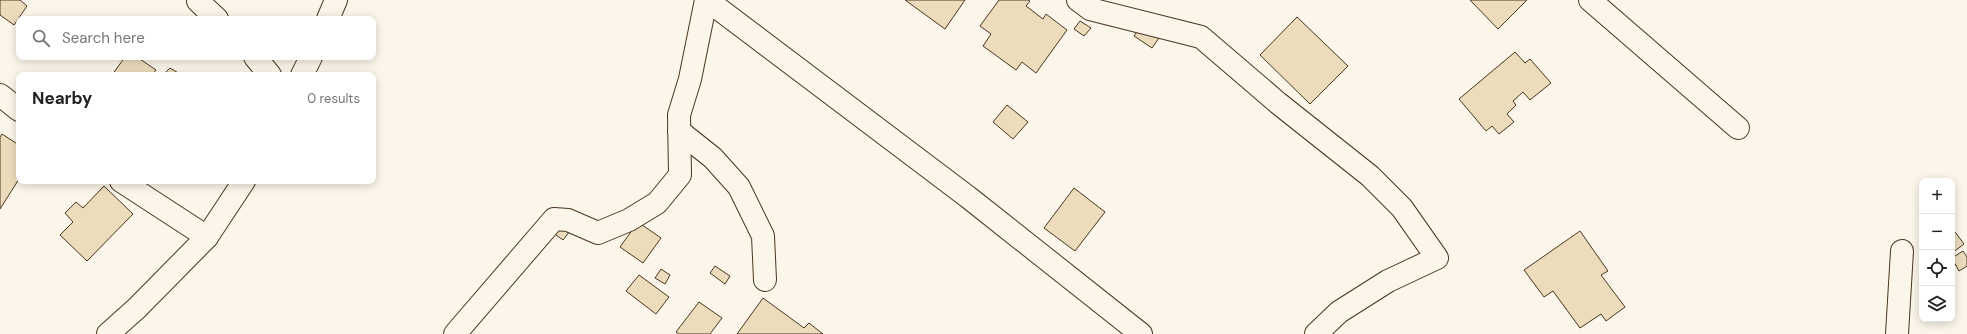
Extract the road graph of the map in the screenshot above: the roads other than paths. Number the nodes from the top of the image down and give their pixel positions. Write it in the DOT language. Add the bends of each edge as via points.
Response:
graph roads {
  1 [pos="336,0"];
  2 [pos="706,0"];
  3 [pos="1078,0"];
  4 [pos="1590,0"];
  5 [pos="198,1"];
  6 [pos="214,16"];
  7 [pos="329,16"];
  8 [pos="258,60"];
  9 [pos="310,60"];
  10 [pos="268,72"];
  11 [pos="304,72"];
  12 [pos="0,96"];
  13 [pos="16,108"];
  14 [pos="1738,128"];
  15 [pos="679,131"];
  16 [pos="126,184"];
  17 [pos="242,184"];
  18 [pos="206,237"];
  19 [pos="1902,251"];
  20 [pos="765,280"];
  21 [pos="108,334"];
  22 [pos="455,334"];
  23 [pos="1141,334"];
  24 [pos="1316,334"];
  25 [pos="1897,334"];
  1 -- 7 [label="street"];
  2 -- 15 [label="street" via="690,79 679,115"];
  2 -- 23 [label="street" via="968,197"];
  3 -- 24 [label="street" via="1090,9 1201,38 1370,176 1402,208 1437,258 1388,281 1339,312"];
  4 -- 14 [label="street"];
  5 -- 6 [label="street"];
  8 -- 10 [label="street"];
  9 -- 11 [label="street"];
  12 -- 13 [label="street"];
  15 -- 20 [label="street" via="713,158 739,187 763,236"];
  15 -- 22 [label="street" via="680,175 657,203 629,220 598,233 568,220 554,219"];
  16 -- 18 [label="street"];
  17 -- 18 [label="street"];
  18 -- 21 [label="street"];
  19 -- 25 [label="street"];
}
